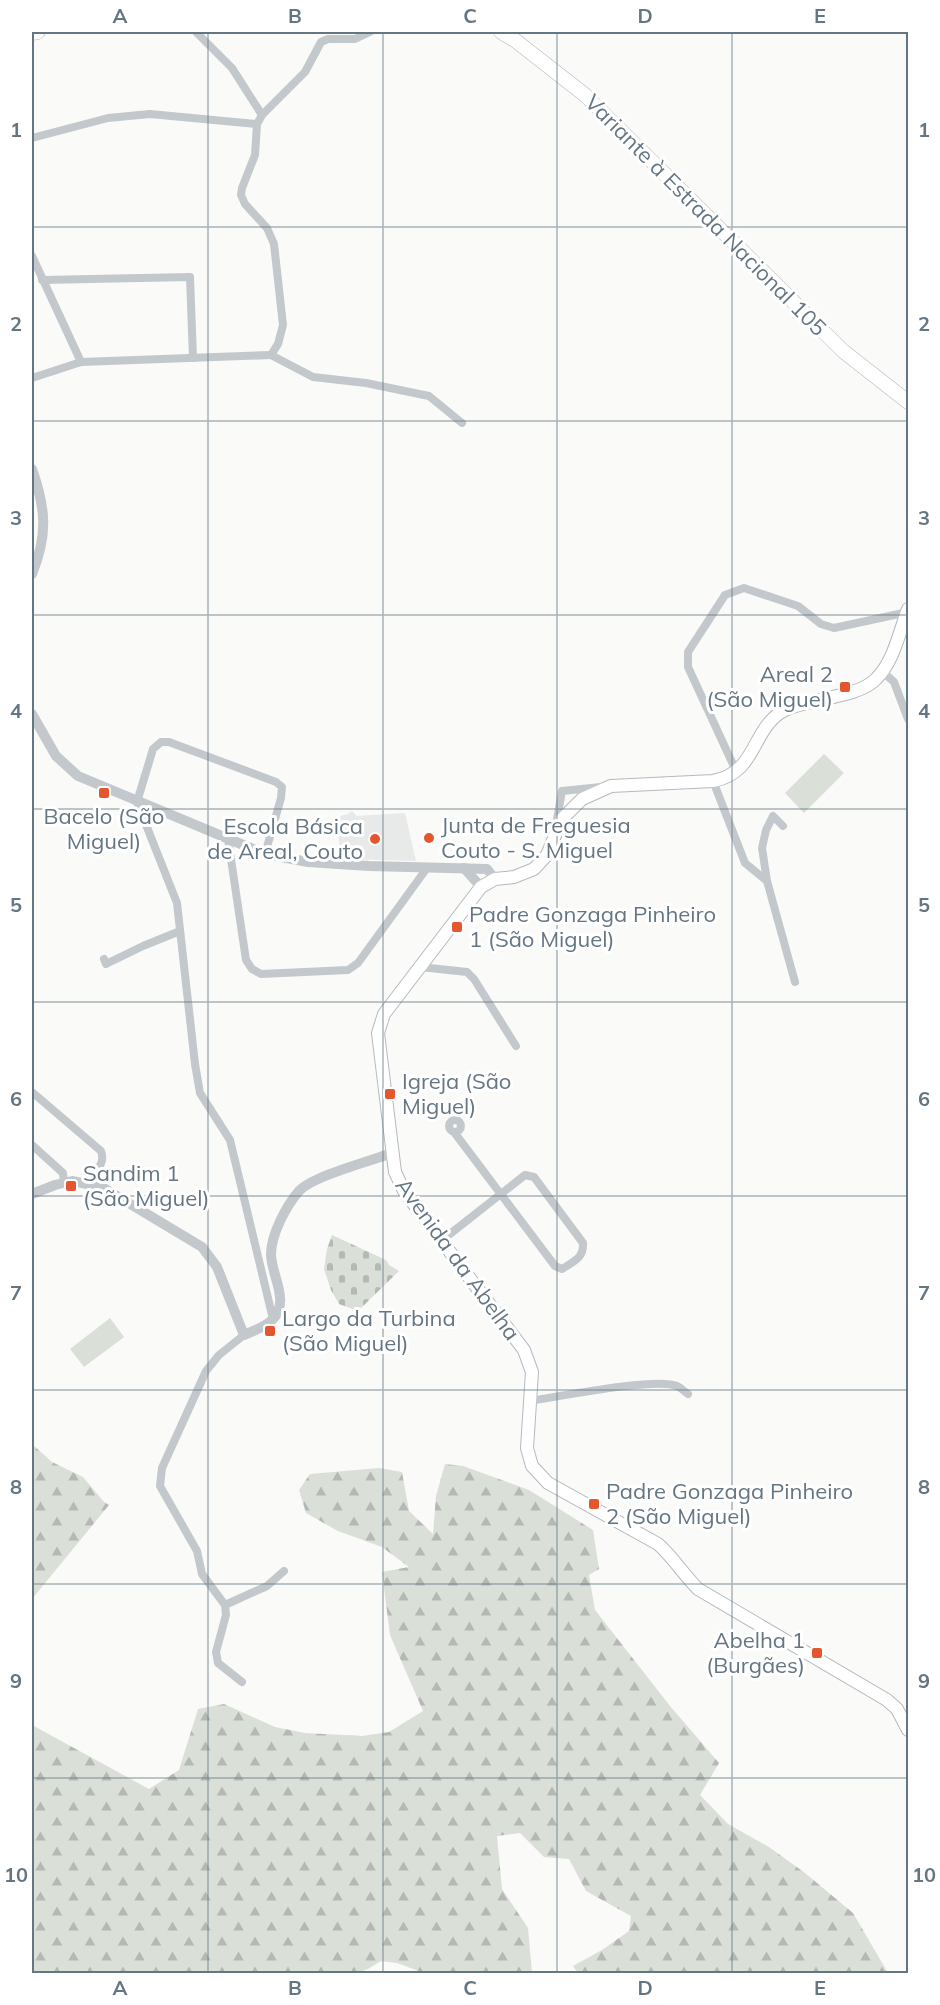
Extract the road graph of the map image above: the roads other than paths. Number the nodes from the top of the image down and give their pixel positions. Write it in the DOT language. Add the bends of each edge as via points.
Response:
graph roads {
  1 [pos="38,32"];
  2 [pos="196,32"];
  3 [pos="370,32"];
  4 [pos="501,32"];
  5 [pos="32,33"];
  6 [pos="262,115"];
  7 [pos="257,124"];
  8 [pos="32,138"];
  9 [pos="32,256"];
  10 [pos="42,280"];
  11 [pos="271,355"];
  12 [pos="193,358"];
  13 [pos="81,362"];
  14 [pos="32,378"];
  15 [pos="909,402"];
  16 [pos="462,423"];
  17 [pos="32,469"];
  18 [pos="32,574"];
  19 [pos="908,611"];
  20 [pos="883,672"];
  21 [pos="32,716"];
  22 [pos="909,719"];
  23 [pos="737,773"];
  24 [pos="713,781"];
  25 [pos="611,786"];
  26 [pos="137,802"];
  27 [pos="783,826"];
  28 [pos="555,835"];
  29 [pos="228,839"];
  30 [pos="265,854"];
  31 [pos="427,868"];
  32 [pos="464,868"];
  33 [pos="495,879"];
  34 [pos="767,881"];
  35 [pos="481,887"];
  36 [pos="180,931"];
  37 [pos="104,959"];
  38 [pos="420,967"];
  39 [pos="795,982"];
  40 [pos="516,1046"];
  41 [pos="32,1092"];
  42 [pos="454,1132"];
  43 [pos="32,1145"];
  44 [pos="392,1153"];
  45 [pos="64,1182"];
  46 [pos="88,1183"];
  47 [pos="32,1194"];
  48 [pos="500,1195"];
  49 [pos="441,1241"];
  50 [pos="273,1319"];
  51 [pos="244,1335"];
  52 [pos="688,1394"];
  53 [pos="530,1401"];
  54 [pos="284,1571"];
  55 [pos="225,1605"];
  56 [pos="243,1682"];
  57 [pos="909,1730"];
  1 -- 5 [label="main road"];
  2 -- 6 [label="street" via="232,68"];
  3 -- 6 [label="street" via="355,39 321,42 306,72"];
  4 -- 15 [label="main road, Variante à Estrada Nacional 105" via="585,95 843,351"];
  6 -- 7 [label="street"];
  7 -- 8 [label="street" via="150,114 108,118"];
  7 -- 11 [label="street" via="255,155 241,195 267,228 274,244 283,325"];
  9 -- 10 [label="street"];
  10 -- 12 [label="street" via="190,277"];
  10 -- 13 [label="street"];
  11 -- 12 [label="street"];
  11 -- 16 [label="street" via="313,377 429,396"];
  12 -- 13 [label="street"];
  13 -- 14 [label="street"];
  17 -- 18 [label="street" via="44,523"];
  19 -- 20 [label="main road"];
  19 -- 23 [label="street" via="834,628 820,624 798,606 744,588 726,595 688,652 688,667"];
  20 -- 22 [label="street" via="894,682"];
  20 -- 23 [label="main road" via="863,687 785,710 771,720"];
  21 -- 26 [label="street" via="66,767"];
  23 -- 24 [label="main road, Avenida da Abelha"];
  24 -- 25 [label="main road, Avenida da Abelha"];
  24 -- 34 [label="street" via="746,863"];
  25 -- 28 [label="main road, Avenida da Abelha" via="582,799 562,819"];
  25 -- 28 [label="street" via="562,791"];
  26 -- 29 [label="street"];
  26 -- 30 [label="street" via="153,749 161,741 276,782 282,787 281,798"];
  26 -- 36 [label="street" via="177,903"];
  27 -- 34 [label="street" via="773,816 766,830 762,848"];
  28 -- 33 [label="main road, Avenida da Abelha" via="547,855 534,869"];
  29 -- 30 [label="street"];
  29 -- 31 [label="street" via="246,960 261,974 348,970 358,963"];
  30 -- 31 [label="street" via="308,862"];
  31 -- 32 [label="street"];
  32 -- 33 [label="street" via="487,869"];
  32 -- 35 [label="street"];
  33 -- 35 [label="main road, Avenida da Abelha"];
  34 -- 39 [label="street"];
  35 -- 38 [label="main road, Avenida da Abelha"];
  36 -- 37 [label="street" via="106,964"];
  36 -- 50 [label="street" via="200,1093 230,1140"];
  38 -- 40 [label="street" via="467,972"];
  38 -- 44 [label="main road, Avenida da Abelha" via="384,1014 378,1033"];
  41 -- 46 [label="street" via="101,1151 101,1165"];
  42 -- 48 [label="street"];
  43 -- 45 [label="street" via="63,1173"];
  44 -- 49 [label="main road, Avenida da Abelha" via="404,1191"];
  44 -- 50 [label="street" via="311,1182 299,1191 274,1232 271,1255 280,1300"];
  45 -- 46 [label="street"];
  45 -- 47 [label="street"];
  46 -- 51 [label="street" via="102,1187 202,1247 217,1267"];
  48 -- 48 [label="street" via="525,1175 534,1177 583,1243 581,1257 562,1269 556,1267"];
  48 -- 49 [label="street"];
  49 -- 53 [label="main road, Avenida da Abelha" via="524,1350 532,1372"];
  50 -- 51 [label="street"];
  51 -- 55 [label="street" via="206,1371 162,1468 160,1486 197,1551 202,1574"];
  52 -- 53 [label="street" via="676,1385 655,1384"];
  53 -- 57 [label="main road, Avenida da Abelha" via="527,1448 532,1466 548,1483 658,1544 698,1589 887,1700"];
  54 -- 55 [label="street" via="267,1586"];
  55 -- 56 [label="street" via="216,1652 218,1663"];
}
